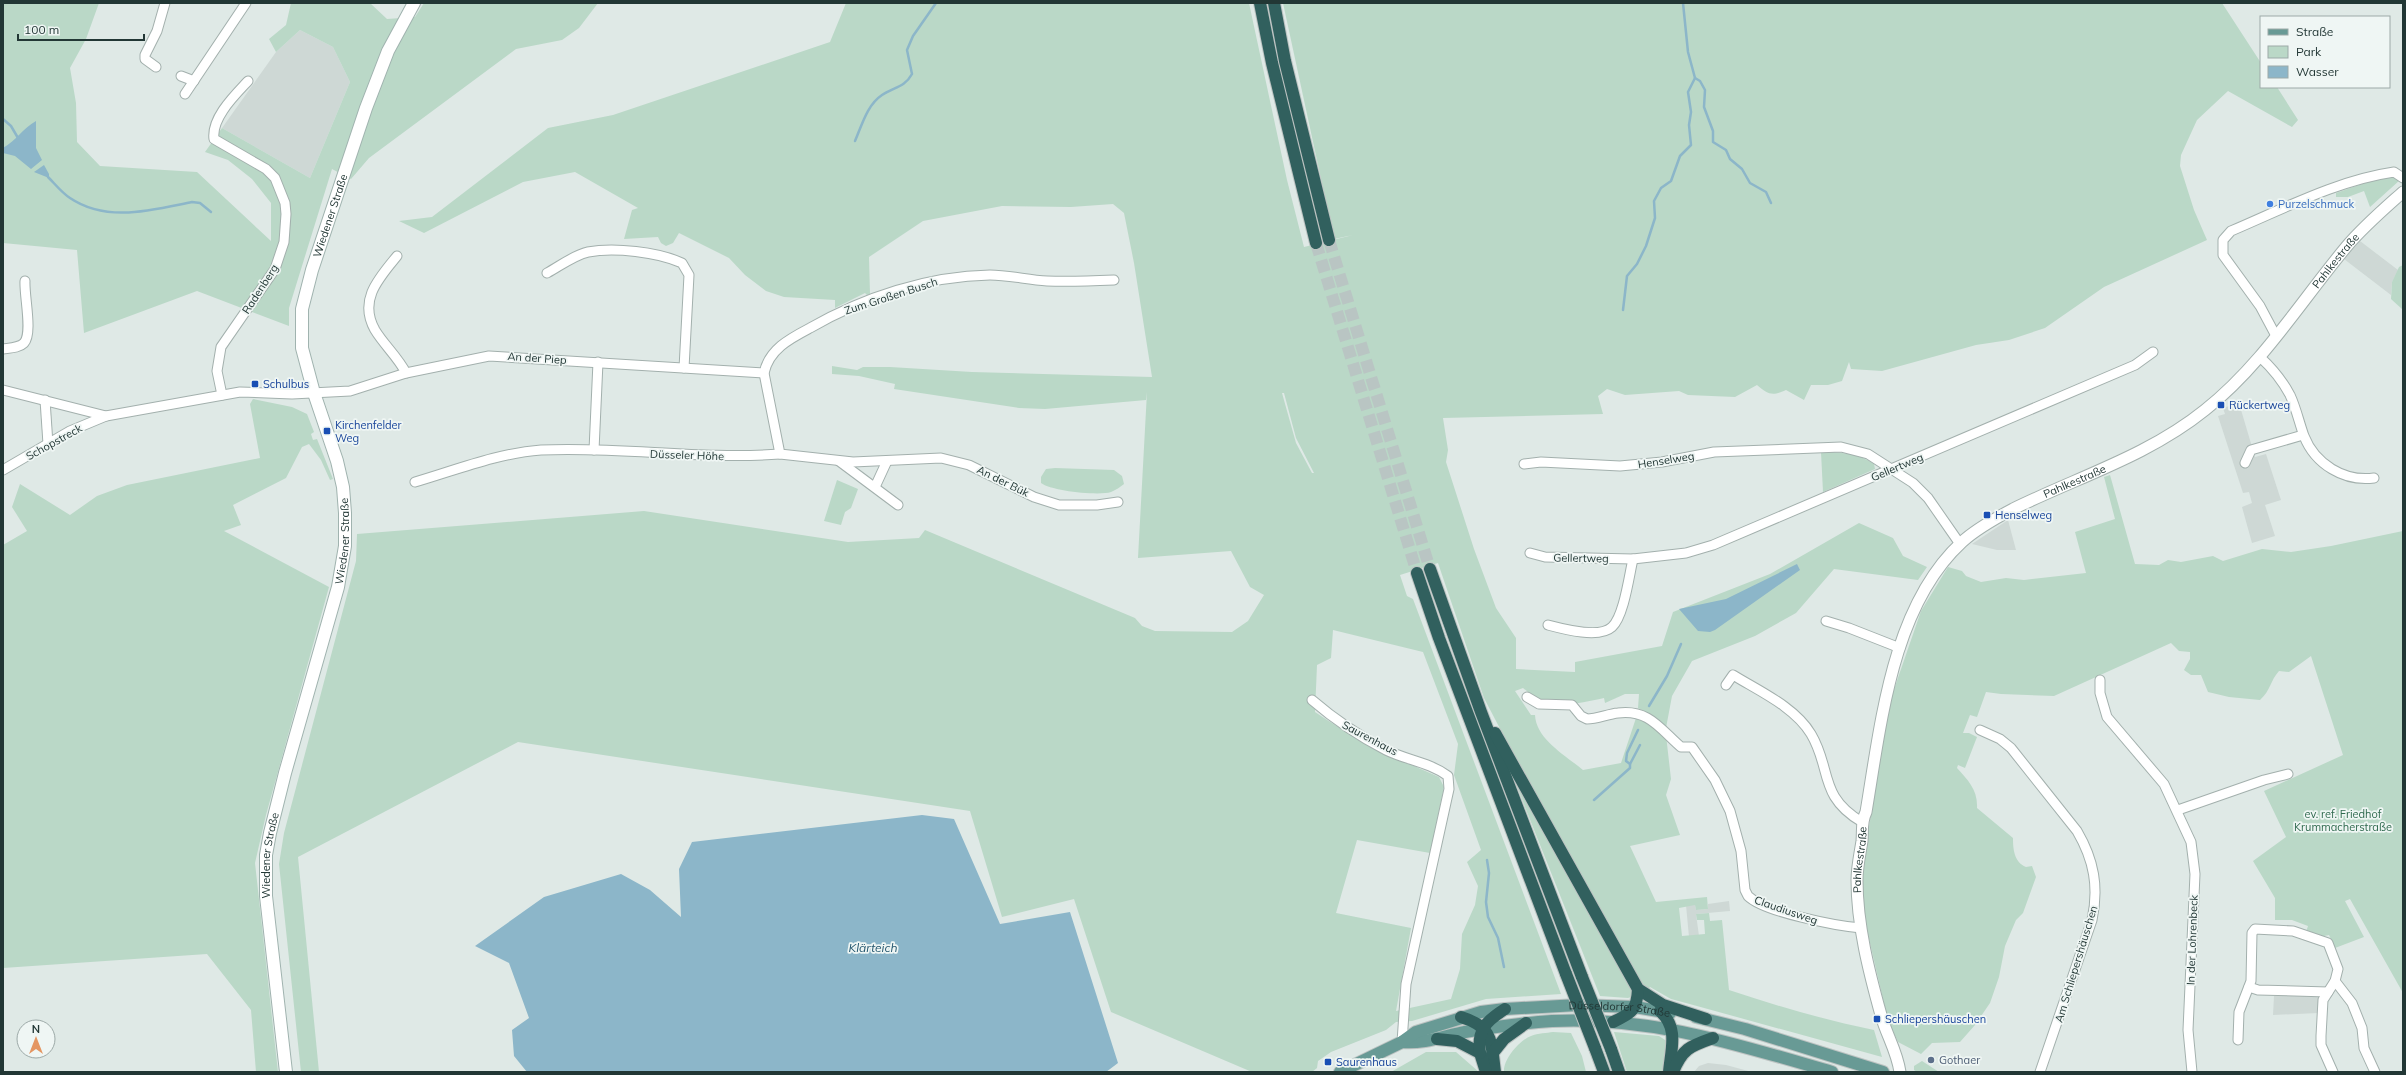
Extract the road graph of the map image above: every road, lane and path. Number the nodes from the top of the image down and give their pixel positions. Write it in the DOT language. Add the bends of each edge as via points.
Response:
graph roads {
  1 [pos="165,3"];
  2 [pos="246,3"];
  3 [pos="414,3"];
  4 [pos="1260,3"];
  5 [pos="1274,3"];
  6 [pos="156,67"];
  7 [pos="181,76"];
  8 [pos="194,81"];
  9 [pos="248,81"];
  10 [pos="185,94"];
  11 [pos="2403,178"];
  12 [pos="2403,192"];
  13 [pos="1329,240"];
  14 [pos="1316,243"];
  15 [pos="397,256"];
  16 [pos="547,273"];
  17 [pos="1114,280"];
  18 [pos="25,282"];
  19 [pos="2276,336"];
  20 [pos="3,348"];
  21 [pos="2153,352"];
  22 [pos="2260,357"];
  23 [pos="598,362"];
  24 [pos="684,368"];
  25 [pos="406,372"];
  26 [pos="764,373"];
  27 [pos="3,390"];
  28 [pos="314,394"];
  29 [pos="222,395"];
  30 [pos="45,400"];
  31 [pos="106,416"];
  32 [pos="2303,435"];
  33 [pos="48,444"];
  34 [pos="594,450"];
  35 [pos="780,454"];
  36 [pos="839,461"];
  37 [pos="887,461"];
  38 [pos="2245,463"];
  39 [pos="1524,464"];
  40 [pos="1893,469"];
  41 [pos="3,470"];
  42 [pos="2374,478"];
  43 [pos="415,482"];
  44 [pos="874,487"];
  45 [pos="1118,502"];
  46 [pos="898,505"];
  47 [pos="1960,544"];
  48 [pos="1530,553"];
  49 [pos="1632,559"];
  50 [pos="1430,570"];
  51 [pos="1417,573"];
  52 [pos="1826,622"];
  53 [pos="1548,625"];
  54 [pos="1900,648"];
  55 [pos="2100,680"];
  56 [pos="1726,685"];
  57 [pos="1527,697"];
  58 [pos="1312,700"];
  59 [pos="1481,712"];
  60 [pos="1980,730"];
  61 [pos="2288,774"];
  62 [pos="2178,810"];
  63 [pos="1862,822"];
  64 [pos="1861,928"];
  65 [pos="2335,981"];
  66 [pos="2249,987"];
  67 [pos="1638,988"];
  68 [pos="2328,992"];
  69 [pos="1635,1007"];
  70 [pos="1505,1009"];
  71 [pos="1660,1011"];
  72 [pos="1461,1017"];
  73 [pos="1706,1019"];
  74 [pos="1614,1022"];
  75 [pos="1526,1023"];
  76 [pos="1484,1028"];
  77 [pos="1672,1028"];
  78 [pos="1713,1038"];
  79 [pos="1437,1039"];
  80 [pos="2238,1040"];
  81 [pos="1402,1042"];
  82 [pos="1480,1053"];
  83 [pos="1597,1053"];
  84 [pos="1492,1054"];
  85 [pos="286,1072"];
  86 [pos="1340,1072"];
  87 [pos="1486,1072"];
  88 [pos="1495,1072"];
  89 [pos="1600,1072"];
  90 [pos="1604,1072"];
  91 [pos="1620,1072"];
  92 [pos="1669,1072"];
  93 [pos="1673,1072"];
  94 [pos="1832,1072"];
  95 [pos="1883,1072"];
  96 [pos="1900,1072"];
  97 [pos="2040,1072"];
  98 [pos="2192,1072"];
  99 [pos="2333,1072"];
  100 [pos="2375,1072"];
  1 -- 6 [label="street" via="145,55 145,59"];
  2 -- 8 [label="street"];
  3 -- 28 [label="main road, Wiedener Straße" via="388,50 366,108 305,297 300,324 302,348"];
  4 -- 14 [label="highway" via="1275,78"];
  5 -- 13 [label="highway" via="1285,61"];
  7 -- 8 [label="street"];
  8 -- 10 [label="street"];
  9 -- 29 [label="street, Radenberg" via="218,120 213,132 214,138 266,169 275,178 285,203 286,228 275,269 221,347 217,371"];
  11 -- 19 [label="street" via="2394,172 2365,178 2231,231 2224,237 2223,255 2260,306"];
  12 -- 19 [label="street, Pahlkestraße" via="2347,245"];
  15 -- 25 [label="street" via="376,282 369,297 369,305 375,330"];
  16 -- 24 [label="street" via="577,257 597,251 658,254 682,263 689,275"];
  17 -- 26 [label="street, Zum Großen Busch" via="1059,282 991,275 946,278 923,283 830,316 778,348 768,360"];
  18 -- 20 [label="street" via="28,335 19,346"];
  19 -- 22 [label="street, Pahlkestraße"];
  21 -- 40 [label="street, Gellertweg" via="2135,365"];
  22 -- 32 [label="street" via="2290,395"];
  22 -- 47 [label="street, Pahlkestraße" via="2221,397 2178,430 2145,450 2011,510"];
  23 -- 24 [label="street, An der Piep"];
  23 -- 25 [label="street, An der Piep" via="493,355"];
  23 -- 34 [label="street"];
  24 -- 26 [label="street, An der Piep"];
  25 -- 28 [label="street, An der Piep" via="350,391"];
  26 -- 35 [label="street"];
  27 -- 30 [label="street"];
  28 -- 29 [label="street" via="254,391"];
  28 -- 85 [label="main road, Wiedener Straße" via="337,461 343,487 345,546 338,586 268,845 266,896"];
  29 -- 31 [label="street"];
  30 -- 31 [label="street"];
  30 -- 33 [label="street"];
  31 -- 33 [label="street, Schopstreck" via="70,431"];
  32 -- 38 [label="street" via="2252,450"];
  32 -- 42 [label="street" via="2314,454 2334,471 2356,478"];
  33 -- 41 [label="street, Schopstreck"];
  34 -- 35 [label="street, Düsseler Höhe" via="724,456"];
  34 -- 43 [label="street, Düsseler Höhe" via="521,453"];
  35 -- 36 [label="street, An der Bük"];
  36 -- 37 [label="street, An der Bük"];
  36 -- 44 [label="street, An der Bük"];
  37 -- 44 [label="street"];
  37 -- 45 [label="street, An der Bük" via="941,458 969,465 1034,497 1059,505"];
  39 -- 40 [label="street, Henselweg" via="1540,462 1620,466 1662,462 1714,452 1841,447 1864,452"];
  40 -- 47 [label="street, Henselweg" via="1928,498"];
  40 -- 49 [label="street, Gellertweg" via="1713,545 1686,553"];
  44 -- 46 [label="street, An der Bük"];
  47 -- 54 [label="street, Pahlkestraße" via="1935,572 1926,587"];
  48 -- 49 [label="street, Gellertweg" via="1545,557"];
  49 -- 53 [label="street" via="1619,617 1611,628 1599,632 1570,632"];
  50 -- 59 [label="highway"];
  51 -- 83 [label="highway, bridge" via="1439,638"];
  52 -- 54 [label="street"];
  54 -- 63 [label="street, Pahlkestraße" via="1883,710 1866,812"];
  55 -- 62 [label="street, In der Lohrenbeck" via="2100,693 2107,717 2151,768"];
  56 -- 63 [label="street" via="1733,675 1802,722 1819,749 1832,794 1844,808"];
  57 -- 64 [label="street, Claudiusweg" via="1539,704 1572,705 1586,719 1630,712 1642,714 1653,720 1681,746 1692,747 1718,785 1736,829 1748,896 1757,902 1815,921"];
  58 -- 81 [label="street, Saurenhaus" via="1333,718 1386,750 1439,769 1448,776 1449,789 1406,984"];
  59 -- 67 [label="highway" via="1508,755"];
  59 -- 91 [label="highway, bridge"];
  60 -- 97 [label="street, Am Schliepershäuschen" via="1993,735 2011,748 2077,831 2094,871 2096,901 2092,920"];
  61 -- 62 [label="street"];
  62 -- 98 [label="street, In der Lohrenbeck" via="2191,842 2195,874 2188,1030"];
  63 -- 64 [label="street, Pahlkestraße" via="1857,880"];
  64 -- 96 [label="street, Pahlkestraße" via="1881,1017 1894,1048"];
  65 -- 66 [label="street" via="2338,969 2328,943 2293,931 2255,929 2252,933"];
  65 -- 68 [label="street"];
  65 -- 100 [label="street" via="2352,1003 2362,1028 2364,1048"];
  66 -- 68 [label="street" via="2258,990"];
  66 -- 80 [label="street" via="2239,1012"];
  67 -- 69 [label="highway"];
  67 -- 73 [label="highway" via="1663,1005"];
  68 -- 99 [label="street" via="2323,1000 2321,1045"];
  69 -- 70 [label="main road, Düsseldorfer Straße" via="1578,1005"];
  69 -- 71 [label="main road, Düsseldorfer Straße"];
  69 -- 74 [label="highway" via="1631,1013"];
  70 -- 72 [label="main road, Düsseldorfer Straße"];
  70 -- 76 [label="highway" via="1488,1019"];
  71 -- 73 [label="main road, Düsseldorfer Straße"];
  71 -- 77 [label="highway" via="1669,1019"];
  72 -- 76 [label="highway" via="1477,1022"];
  72 -- 81 [label="main road, Düsseldorfer Straße" via="1416,1032"];
  73 -- 95 [label="main road, Düsseldorfer Straße"];
  74 -- 75 [label="main road, Düsseldorfer Straße"];
  74 -- 77 [label="main road, Düsseldorfer Straße"];
  75 -- 76 [label="main road, Düsseldorfer Straße"];
  75 -- 84 [label="highway" via="1504,1039"];
  76 -- 79 [label="main road, Düsseldorfer Straße"];
  76 -- 82 [label="highway" via="1478,1040"];
  76 -- 84 [label="highway" via="1490,1038"];
  77 -- 78 [label="main road, Düsseldorfer Straße"];
  77 -- 92 [label="highway"];
  78 -- 93 [label="highway" via="1689,1047 1677,1061"];
  78 -- 94 [label="main road, Düsseldorfer Straße"];
  79 -- 81 [label="main road, Düsseldorfer Straße" via="1419,1043"];
  79 -- 82 [label="highway" via="1457,1041"];
  81 -- 86 [label="main road, Düsseldorfer Straße"];
  82 -- 87 [label="highway"];
  83 -- 89 [label="highway"];
  83 -- 90 [label="highway"];
  84 -- 88 [label="highway"];
}
